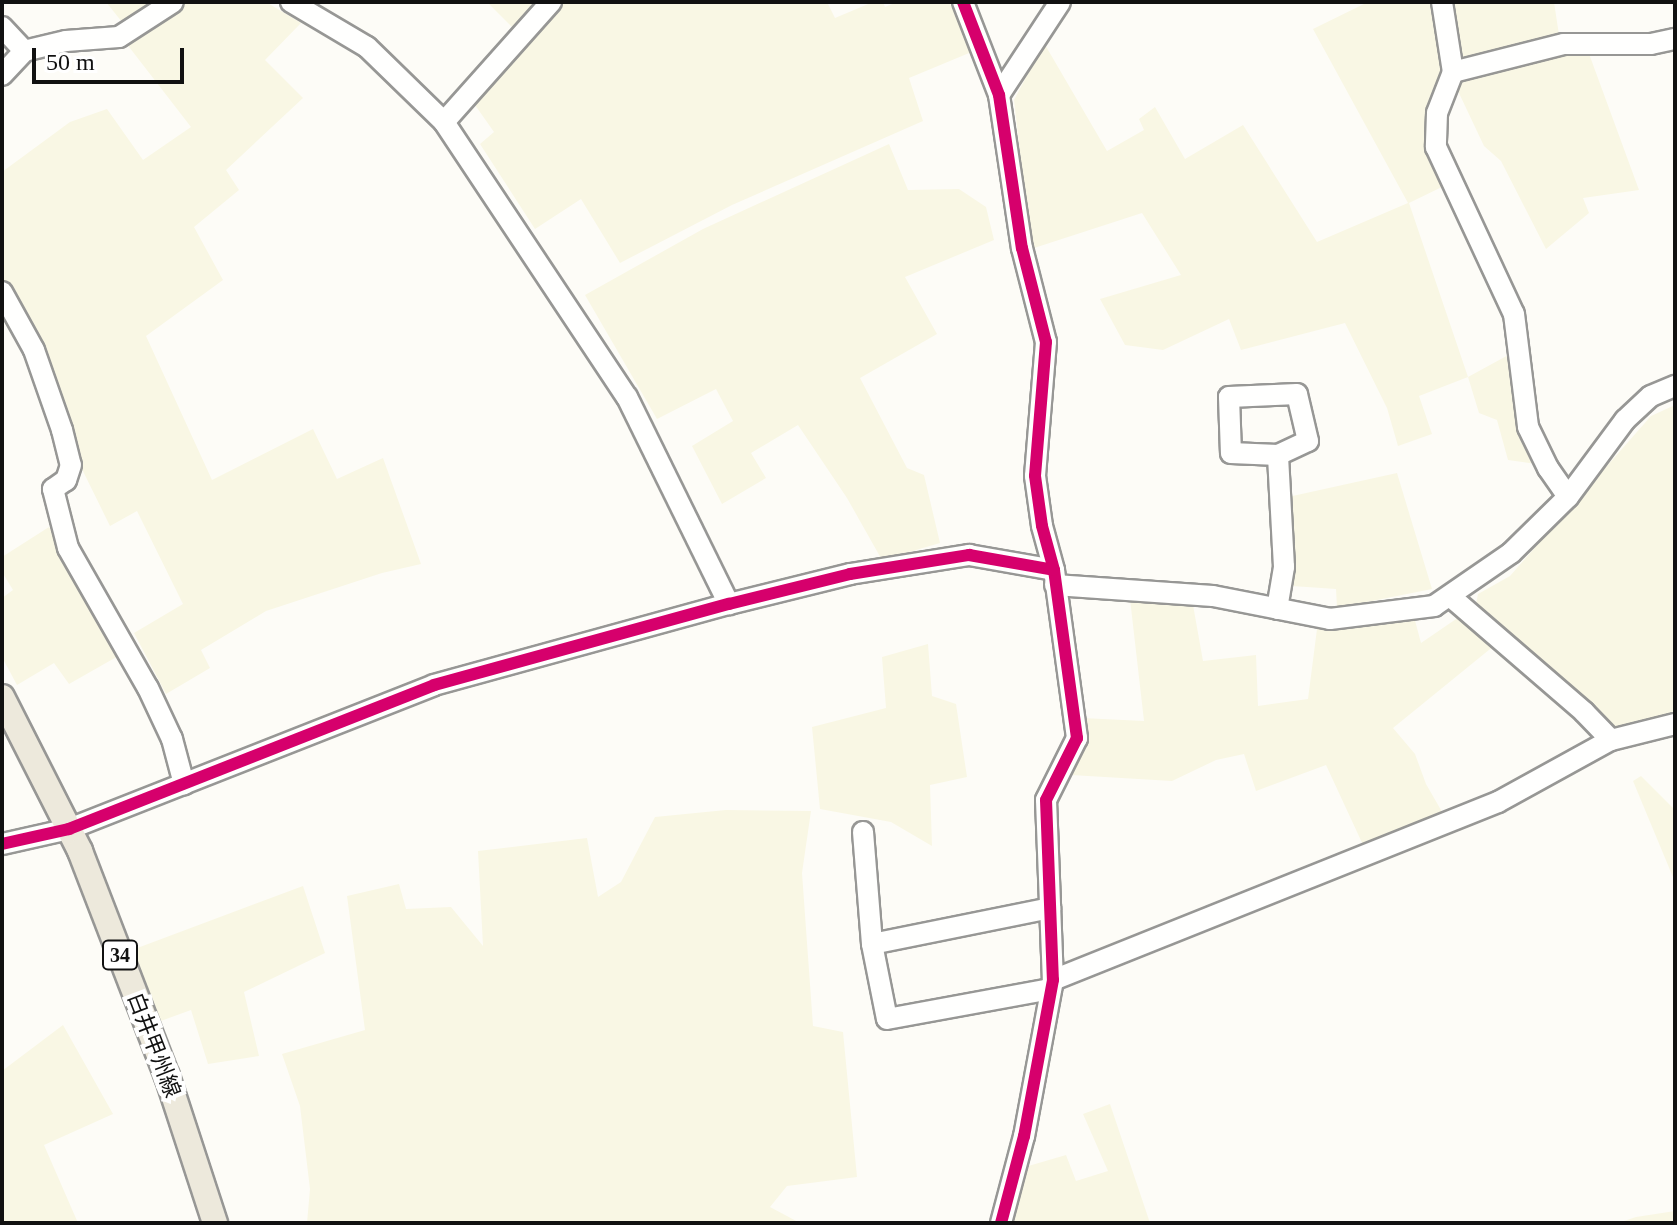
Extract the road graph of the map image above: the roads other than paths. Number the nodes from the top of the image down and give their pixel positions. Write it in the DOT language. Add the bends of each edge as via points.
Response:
graph roads {
  1 [pos="173,2"];
  2 [pos="291,2"];
  3 [pos="551,2"];
  4 [pos="963,2"];
  5 [pos="1060,2"];
  6 [pos="1442,2"];
  7 [pos="2,27"];
  8 [pos="1675,39"];
  9 [pos="24,51"];
  10 [pos="1453,72"];
  11 [pos="2,75"];
  12 [pos="999,95"];
  13 [pos="444,122"];
  14 [pos="2,292"];
  15 [pos="1675,386"];
  16 [pos="1278,455"];
  17 [pos="1568,497"];
  18 [pos="1055,578"];
  19 [pos="1451,597"];
  20 [pos="729,604"];
  21 [pos="1277,609"];
  22 [pos="2,697"];
  23 [pos="1675,724"];
  24 [pos="1611,740"];
  25 [pos="184,784"];
  26 [pos="69,829"];
  27 [pos="863,832"];
  28 [pos="2,844"];
  29 [pos="1050,908"];
  30 [pos="872,944"];
  31 [pos="1052,984"];
  32 [pos="215,1223"];
  33 [pos="1001,1223"];
  1 -- 9 [label="street" via="119,37"];
  2 -- 13 [label="street" via="367,47"];
  3 -- 13 [label="street"];
  4 -- 12 [label="street"];
  5 -- 12 [label="street"];
  6 -- 10 [label="street"];
  7 -- 9 [label="street"];
  8 -- 10 [label="street" via="1564,44"];
  9 -- 11 [label="street"];
  10 -- 17 [label="street" via="1437,113 1436,147 1514,314 1528,427"];
  12 -- 18 [label="street" via="1022,248 1046,342 1035,476"];
  13 -- 20 [label="street" via="627,397"];
  14 -- 25 [label="street" via="34,350 62,430 71,465 66,480 53,489 68,548 148,688 172,739"];
  15 -- 17 [label="street" via="1651,396 1625,420"];
  16 -- 16 [label="street" via="1308,441 1297,394 1229,397 1231,453"];
  16 -- 21 [label="street" via="1284,567"];
  17 -- 19 [label="street" via="1511,553"];
  18 -- 20 [label="street" via="969,555 850,574"];
  18 -- 21 [label="street" via="1213,596"];
  18 -- 29 [label="street" via="1077,738 1046,800"];
  19 -- 21 [label="street" via="1434,606 1330,619"];
  19 -- 24 [label="street"];
  20 -- 25 [label="street" via="434,685"];
  22 -- 26 [label="main road, 白井甲州線 / 34"];
  23 -- 24 [label="street"];
  24 -- 31 [label="street" via="1498,802"];
  25 -- 26 [label="street"];
  26 -- 28 [label="street"];
  26 -- 32 [label="main road, 白井甲州線 / 34" via="167,1076"];
  27 -- 30 [label="street"];
  29 -- 30 [label="street"];
  29 -- 31 [label="street"];
  30 -- 31 [label="street" via="887,1019"];
  31 -- 33 [label="street" via="1024,1136"];
}
